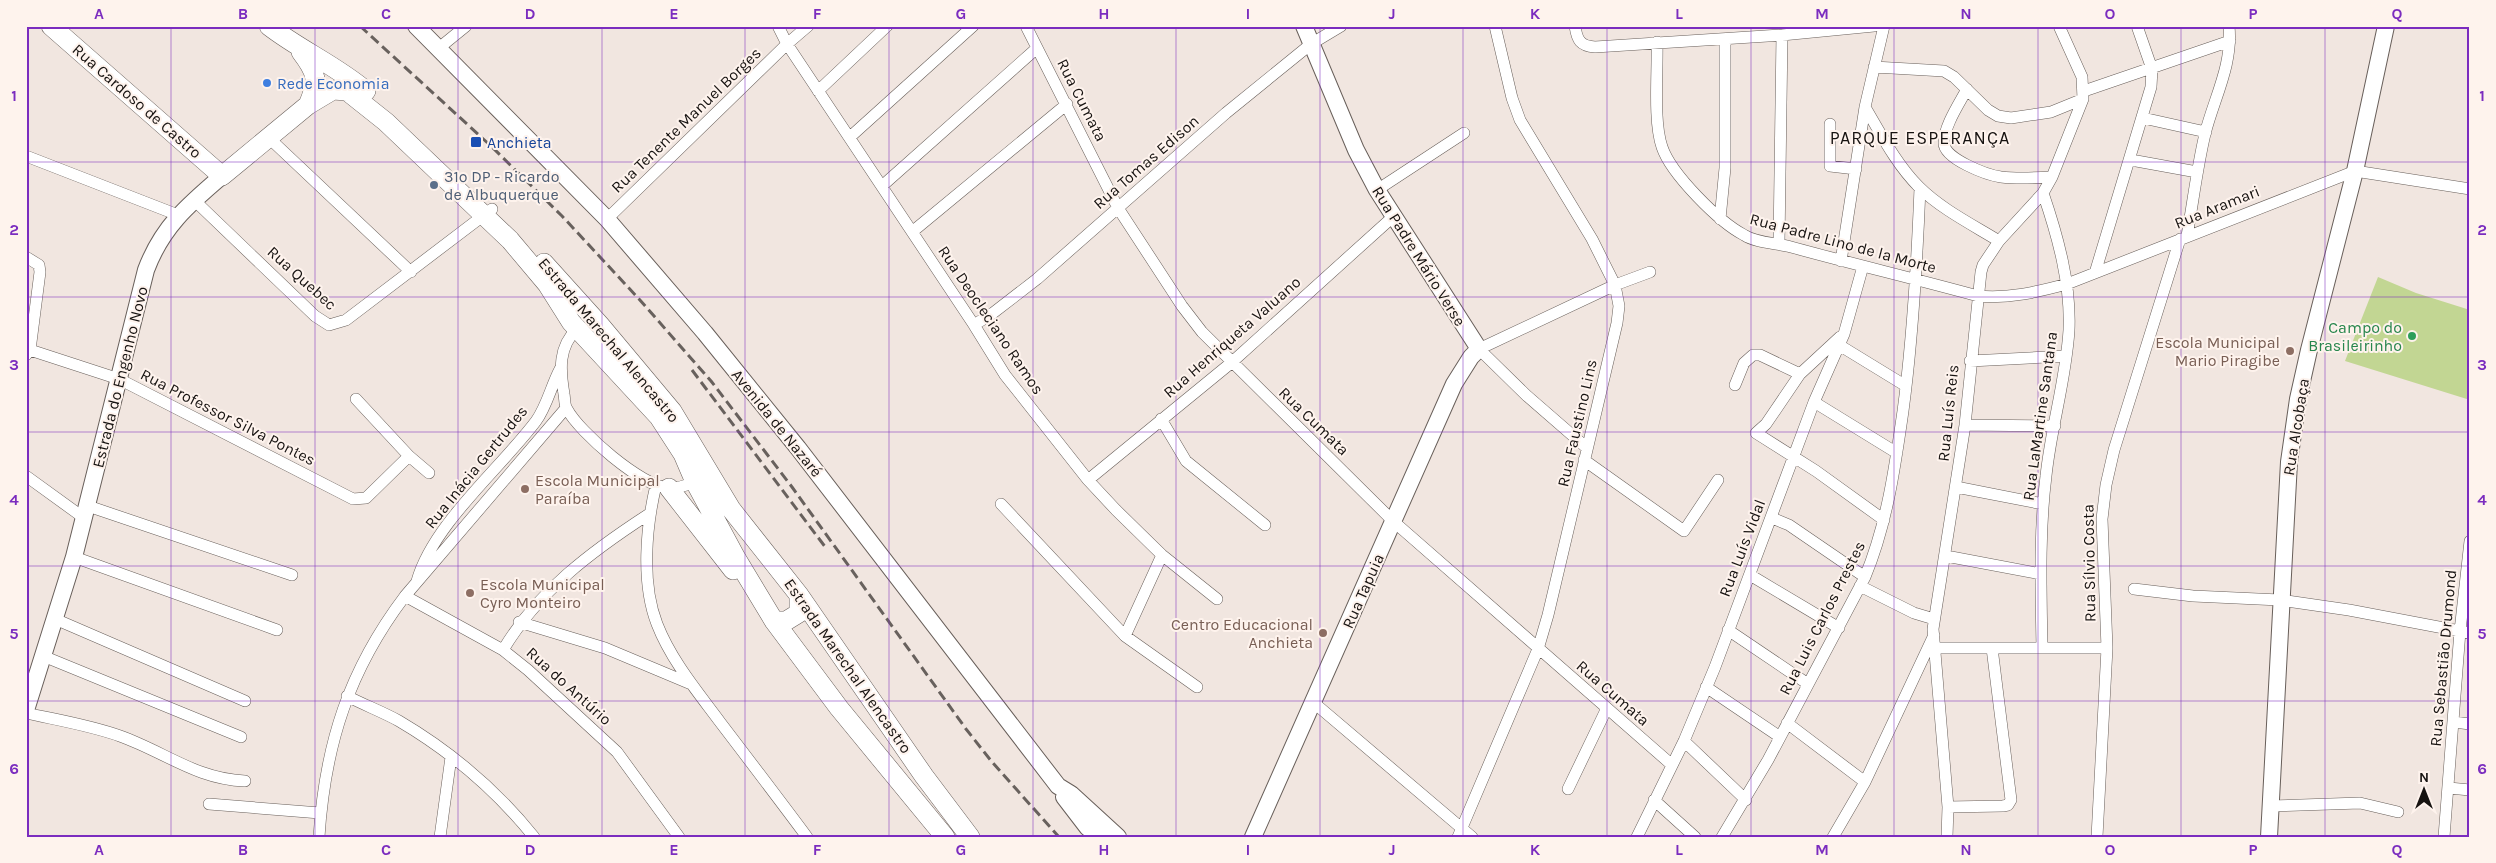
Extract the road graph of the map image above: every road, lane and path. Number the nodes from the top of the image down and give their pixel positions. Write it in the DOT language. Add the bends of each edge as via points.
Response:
graph roads {
  1 [pos="51,26"];
  2 [pos="269,26"];
  3 [pos="416,26"];
  4 [pos="466,26"];
  5 [pos="778,26"];
  6 [pos="808,26"];
  7 [pos="887,26"];
  8 [pos="973,26"];
  9 [pos="1026,26"];
  10 [pos="1304,26"];
  11 [pos="1341,26"];
  12 [pos="1495,26"];
  13 [pos="1575,26"];
  14 [pos="1874,26"];
  15 [pos="1884,26"];
  16 [pos="2059,26"];
  17 [pos="2137,26"];
  18 [pos="2229,26"];
  19 [pos="2386,26"];
  20 [pos="1782,35"];
  21 [pos="1725,39"];
  22 [pos="2230,41"];
  23 [pos="1657,42"];
  24 [pos="787,44"];
  25 [pos="1311,44"];
  26 [pos="298,48"];
  27 [pos="439,48"];
  28 [pos="1037,48"];
  29 [pos="1874,67"];
  30 [pos="2152,69"];
  31 [pos="1967,89"];
  32 [pos="818,91"];
  33 [pos="2083,95"];
  34 [pos="1067,104"];
  35 [pos="308,105"];
  36 [pos="1866,106"];
  37 [pos="2143,118"];
  38 [pos="1830,124"];
  39 [pos="2206,132"];
  40 [pos="1464,133"];
  41 [pos="850,137"];
  42 [pos="269,138"];
  43 [pos="26,156"];
  44 [pos="2131,160"];
  45 [pos="1856,169"];
  46 [pos="2355,170"];
  47 [pos="2197,172"];
  48 [pos="222,176"];
  49 [pos="2052,177"];
  50 [pos="882,186"];
  51 [pos="1920,188"];
  52 [pos="2470,189"];
  53 [pos="1377,190"];
  54 [pos="2042,193"];
  55 [pos="194,200"];
  56 [pos="1118,208"];
  57 [pos="489,212"];
  58 [pos="178,215"];
  59 [pos="1395,215"];
  60 [pos="607,219"];
  61 [pos="1720,219"];
  62 [pos="912,232"];
  63 [pos="2184,238"];
  64 [pos="1999,241"];
  65 [pos="1779,244"];
  66 [pos="26,257"];
  67 [pos="1841,261"];
  68 [pos="1863,266"];
  69 [pos="411,272"];
  70 [pos="1650,272"];
  71 [pos="2095,273"];
  72 [pos="1917,279"];
  73 [pos="2067,284"];
  74 [pos="1615,285"];
  75 [pos="1978,296"];
  76 [pos="600,325"];
  77 [pos="974,325"];
  78 [pos="577,329"];
  79 [pos="1841,340"];
  80 [pos="1479,349"];
  81 [pos="28,352"];
  82 [pos="2066,356"];
  83 [pos="1970,361"];
  84 [pos="1231,363"];
  85 [pos="560,369"];
  86 [pos="1800,374"];
  87 [pos="119,380"];
  88 [pos="1735,385"];
  89 [pos="1906,386"];
  90 [pos="356,399"];
  91 [pos="1814,402"];
  92 [pos="566,408"];
  93 [pos="1161,420"];
  94 [pos="1965,425"];
  95 [pos="2055,426"];
  96 [pos="1587,448"];
  97 [pos="1898,453"];
  98 [pos="409,456"];
  99 [pos="1793,457"];
  100 [pos="1584,460"];
  101 [pos="428,473"];
  102 [pos="26,476"];
  103 [pos="1088,480"];
  104 [pos="1718,480"];
  105 [pos="695,482"];
  106 [pos="662,487"];
  107 [pos="1956,487"];
  108 [pos="1001,504"];
  109 [pos="2043,504"];
  110 [pos="86,512"];
  111 [pos="649,514"];
  112 [pos="1772,518"];
  113 [pos="1884,520"];
  114 [pos="1393,521"];
  115 [pos="1264,525"];
  116 [pos="437,541"];
  117 [pos="2470,542"];
  118 [pos="447,549"];
  119 [pos="1162,555"];
  120 [pos="1946,556"];
  121 [pos="74,557"];
  122 [pos="2468,571"];
  123 [pos="1750,574"];
  124 [pos="2041,574"];
  125 [pos="292,575"];
  126 [pos="1862,581"];
  127 [pos="416,585"];
  128 [pos="2134,589"];
  129 [pos="757,595"];
  130 [pos="799,595"];
  131 [pos="405,596"];
  132 [pos="1217,599"];
  133 [pos="2280,600"];
  134 [pos="55,619"];
  135 [pos="1934,619"];
  136 [pos="774,620"];
  137 [pos="519,622"];
  138 [pos="1839,628"];
  139 [pos="278,630"];
  140 [pos="1728,630"];
  141 [pos="2465,632"];
  142 [pos="1934,635"];
  143 [pos="1124,636"];
  144 [pos="2042,647"];
  145 [pos="1935,648"];
  146 [pos="1992,648"];
  147 [pos="2107,648"];
  148 [pos="1538,649"];
  149 [pos="502,650"];
  150 [pos="837,651"];
  151 [pos="43,656"];
  152 [pos="812,670"];
  153 [pos="691,684"];
  154 [pos="1808,684"];
  155 [pos="1197,687"];
  156 [pos="1706,687"];
  157 [pos="347,696"];
  158 [pos="245,701"];
  159 [pos="1313,702"];
  160 [pos="27,705"];
  161 [pos="1606,710"];
  162 [pos="2454,722"];
  163 [pos="1787,723"];
  164 [pos="2470,724"];
  165 [pos="241,737"];
  166 [pos="1780,737"];
  167 [pos="862,738"];
  168 [pos="1684,741"];
  169 [pos="451,758"];
  170 [pos="1672,765"];
  171 [pos="246,781"];
  172 [pos="1865,782"];
  173 [pos="1058,786"];
  174 [pos="2449,788"];
  175 [pos="1568,789"];
  176 [pos="2470,790"];
  177 [pos="1654,800"];
  178 [pos="1746,800"];
  179 [pos="209,804"];
  180 [pos="2270,806"];
  181 [pos="1948,807"];
  182 [pos="2398,812"];
  183 [pos="320,813"];
  184 [pos="1460,832"];
  185 [pos="319,837"];
  186 [pos="440,837"];
  187 [pos="534,837"];
  188 [pos="679,837"];
  189 [pos="807,837"];
  190 [pos="934,837"];
  191 [pos="945,837"];
  192 [pos="970,837"];
  193 [pos="1099,837"];
  194 [pos="1118,837"];
  195 [pos="1254,837"];
  196 [pos="1472,837"];
  197 [pos="1638,837"];
  198 [pos="1696,837"];
  199 [pos="1722,837"];
  200 [pos="1833,837"];
  201 [pos="1947,837"];
  202 [pos="2097,837"];
  203 [pos="2269,837"];
  204 [pos="2444,837"];
  1 -- 48 [label="main road, Rua Cardoso de Castro"];
  2 -- 26 [label="main road, Estrada Marechal Alencastro"];
  3 -- 27 [label="main road, Avenida de Nazaré"];
  4 -- 27 [label="street"];
  5 -- 24 [label="street, Rua Deocleciano Ramos"];
  6 -- 24 [label="street, Rua Tenente Manuel Borges"];
  7 -- 32 [label="street"];
  8 -- 41 [label="street"];
  9 -- 28 [label="street, Rua Cumata"];
  10 -- 25 [label="main road, Rua Padre Mário Verse"];
  11 -- 25 [label="street, Rua Tomas Edison"];
  12 -- 74 [label="street, Rua Faustino Lins" via="1520,120 1592,239"];
  13 -- 23 [label="street" via="1577,39 1588,46"];
  14 -- 20 [label="street"];
  15 -- 29 [label="street"];
  16 -- 33 [label="street" via="2075,60"];
  17 -- 30 [label="street"];
  18 -- 22 [label="street, Rua Sílvio Costa"];
  19 -- 46 [label="main road, Rua Alcobaça"];
  20 -- 21 [label="street"];
  20 -- 65 [label="street"];
  21 -- 23 [label="street"];
  21 -- 61 [label="street" via="1726,168"];
  22 -- 30 [label="street"];
  22 -- 39 [label="street, Rua Sílvio Costa" via="2227,66"];
  23 -- 61 [label="street, Rua Padre Lino de la Morte" via="1662,146 1680,176"];
  24 -- 32 [label="street, Rua Deocleciano Ramos"];
  24 -- 60 [label="street, Rua Tenente Manuel Borges"];
  25 -- 53 [label="main road, Rua Padre Mário Verse" via="1356,150"];
  25 -- 56 [label="street, Rua Tomas Edison"];
  26 -- 35 [label="main road" via="315,72 315,86"];
  26 -- 57 [label="main road, Estrada Marechal Alencastro" via="359,86"];
  27 -- 60 [label="main road, Avenida de Nazaré"];
  28 -- 34 [label="street, Rua Cumata"];
  28 -- 50 [label="street"];
  29 -- 31 [label="street" via="1944,72"];
  29 -- 36 [label="street"];
  30 -- 33 [label="street"];
  30 -- 37 [label="street"];
  31 -- 33 [label="street" via="1988,110 2010,118 2051,112"];
  31 -- 49 [label="street" via="1945,135 1944,145 1948,153 1983,172 2000,177"];
  32 -- 41 [label="street, Rua Deocleciano Ramos"];
  33 -- 49 [label="street, Rua Luís Reis"];
  34 -- 56 [label="street, Rua Cumata"];
  34 -- 62 [label="street"];
  35 -- 42 [label="main road, Estrada do Engenho Novo"];
  35 -- 57 [label="main road, Estrada Marechal Alencastro" via="334,90 347,91"];
  36 -- 45 [label="street"];
  36 -- 51 [label="street" via="1902,168"];
  37 -- 39 [label="street"];
  37 -- 44 [label="street"];
  38 -- 45 [label="street" via="1830,166"];
  39 -- 47 [label="street, Rua Sílvio Costa"];
  40 -- 53 [label="street"];
  41 -- 50 [label="street, Rua Deocleciano Ramos"];
  42 -- 48 [label="main road, Estrada do Engenho Novo"];
  42 -- 69 [label="street"];
  43 -- 58 [label="street"];
  44 -- 47 [label="street"];
  44 -- 71 [label="street"];
  45 -- 67 [label="street"];
  46 -- 52 [label="street"];
  46 -- 63 [label="street, Rua Aramari"];
  46 -- 133 [label="main road, Rua Alcobaça" via="2298,399 2289,462"];
  47 -- 63 [label="street, Rua Sílvio Costa"];
  48 -- 55 [label="main road, Estrada do Engenho Novo"];
  49 -- 54 [label="street, Rua Luís Reis"];
  50 -- 62 [label="street, Rua Deocleciano Ramos"];
  51 -- 64 [label="street"];
  51 -- 72 [label="street, Rua Luis Carlos Prestes"];
  53 -- 59 [label="main road, Rua Padre Mário Verse"];
  54 -- 64 [label="street, Rua Luís Reis"];
  54 -- 73 [label="street, Rua LaMartine Santana"];
  55 -- 58 [label="main road, Estrada do Engenho Novo"];
  55 -- 69 [label="street, Rua Quebec" via="315,316 329,325 346,320"];
  56 -- 77 [label="street, Rua Tomas Edison" via="1037,279"];
  56 -- 84 [label="street, Rua Cumata" via="1182,306"];
  57 -- 69 [label="street, Rua Quebec"];
  57 -- 76 [label="main road, Estrada Marechal Alencastro"];
  57 -- 78 [label="main road, Estrada Marechal Alencastro" via="538,272"];
  58 -- 87 [label="main road, Estrada do Engenho Novo" via="157,242 146,270"];
  59 -- 80 [label="main road, Rua Padre Mário Verse"];
  59 -- 84 [label="street, Rua Henriqueta Valuano"];
  60 -- 173 [label="main road, Avenida de Nazaré" via="798,448"];
  61 -- 65 [label="street, Rua Padre Lino de la Morte" via="1745,237"];
  62 -- 77 [label="street, Rua Deocleciano Ramos"];
  63 -- 71 [label="street, Rua Aramari"];
  63 -- 147 [label="street, Rua Sílvio Costa" via="2114,450 2106,485 2102,518"];
  64 -- 75 [label="street, Rua Luís Reis" via="1983,265"];
  65 -- 67 [label="street, Rua Padre Lino de la Morte"];
  66 -- 81 [label="street" via="39,265 40,272"];
  67 -- 68 [label="street, Rua Padre Lino de la Morte"];
  68 -- 72 [label="street, Rua Padre Lino de la Morte"];
  68 -- 79 [label="street, Rua Luís Vidal"];
  70 -- 74 [label="street"];
  71 -- 73 [label="street, Rua Aramari"];
  72 -- 75 [label="street, Rua Padre Lino de la Morte"];
  72 -- 89 [label="street, Rua Luis Carlos Prestes"];
  73 -- 75 [label="street, Rua Aramari" via="2029,294 1995,298"];
  73 -- 82 [label="street, Rua LaMartine Santana"];
  74 -- 80 [label="street"];
  74 -- 96 [label="street, Rua Faustino Lins" via="1619,306 1617,323"];
  75 -- 83 [label="street, Rua Luís Reis"];
  76 -- 78 [label="main road" via="588,324"];
  76 -- 130 [label="main road, Estrada Marechal Alencastro" via="672,411 731,509"];
  77 -- 103 [label="street, Rua Deocleciano Ramos" via="1005,375"];
  78 -- 85 [label="street" via="566,344"];
  78 -- 105 [label="main road, Estrada Marechal Alencastro" via="659,417 683,454"];
  79 -- 86 [label="street"];
  79 -- 89 [label="street"];
  79 -- 91 [label="street, Rua Luís Vidal"];
  80 -- 96 [label="street, Rua Padre Mário Verse"];
  80 -- 114 [label="main road, Rua Tapuia" via="1454,384"];
  81 -- 87 [label="street, Rua Professor Silva Pontes"];
  82 -- 83 [label="street"];
  82 -- 95 [label="street, Rua LaMartine Santana"];
  83 -- 94 [label="street, Rua Luís Reis"];
  84 -- 93 [label="street, Rua Henriqueta Valuano"];
  84 -- 114 [label="street, Rua Cumata"];
  85 -- 92 [label="street"];
  85 -- 116 [label="street, Rua Inácia Gertrudes" via="535,423"];
  86 -- 88 [label="street" via="1760,355 1753,355 1744,364"];
  86 -- 99 [label="street" via="1766,424 1756,433"];
  87 -- 98 [label="street, Rua Professor Silva Pontes" via="353,500 366,498"];
  87 -- 110 [label="main road, Estrada do Engenho Novo"];
  89 -- 97 [label="street, Rua Luis Carlos Prestes"];
  90 -- 98 [label="street"];
  91 -- 97 [label="street"];
  91 -- 99 [label="street, Rua Luís Vidal"];
  92 -- 106 [label="street" via="595,441 634,472"];
  92 -- 118 [label="street, Rua Inácia Gertrudes"];
  93 -- 103 [label="street, Rua Henriqueta Valuano"];
  93 -- 115 [label="street" via="1186,461"];
  94 -- 95 [label="street"];
  94 -- 107 [label="street, Rua Luís Reis"];
  95 -- 109 [label="street, Rua LaMartine Santana"];
  96 -- 100 [label="street, Rua Faustino Lins"];
  97 -- 113 [label="street, Rua Luis Carlos Prestes"];
  98 -- 101 [label="street"];
  99 -- 112 [label="street, Rua Luís Vidal"];
  99 -- 113 [label="street"];
  100 -- 104 [label="street" via="1684,531"];
  100 -- 148 [label="street, Rua Faustino Lins"];
  102 -- 110 [label="street"];
  103 -- 119 [label="street, Rua Deocleciano Ramos"];
  105 -- 106 [label="street"];
  105 -- 129 [label="main road, Estrada Marechal Alencastro"];
  106 -- 111 [label="street"];
  106 -- 129 [label="main road"];
  107 -- 109 [label="street"];
  107 -- 120 [label="street, Rua Luís Reis"];
  108 -- 143 [label="street"];
  109 -- 124 [label="street, Rua LaMartine Santana"];
  110 -- 121 [label="main road, Estrada do Engenho Novo"];
  110 -- 125 [label="street"];
  111 -- 137 [label="street" via="587,556"];
  111 -- 153 [label="street" via="650,597 656,623"];
  112 -- 123 [label="street, Rua Luís Vidal"];
  112 -- 126 [label="street" via="1788,525"];
  113 -- 126 [label="street, Rua Luis Carlos Prestes"];
  114 -- 148 [label="street, Rua Cumata"];
  114 -- 159 [label="main road, Rua Tapuia"];
  116 -- 118 [label="street"];
  116 -- 127 [label="street, Rua Inácia Gertrudes" via="424,561"];
  117 -- 122 [label="street, Rua Sebastião Drumond"];
  118 -- 127 [label="street, Rua Inácia Gertrudes"];
  119 -- 132 [label="street, Rua Deocleciano Ramos"];
  119 -- 143 [label="street"];
  120 -- 124 [label="street"];
  120 -- 135 [label="street, Rua Luís Reis"];
  121 -- 134 [label="main road, Estrada do Engenho Novo"];
  121 -- 139 [label="street"];
  122 -- 141 [label="street, Rua Sebastião Drumond"];
  123 -- 138 [label="street"];
  123 -- 140 [label="street, Rua Luís Vidal"];
  124 -- 144 [label="street, Rua LaMartine Santana"];
  126 -- 135 [label="street" via="1914,613"];
  126 -- 138 [label="street, Rua Luis Carlos Prestes"];
  127 -- 131 [label="street, Rua Inácia Gertrudes"];
  128 -- 133 [label="street"];
  129 -- 136 [label="main road, Estrada Marechal Alencastro"];
  130 -- 136 [label="main road" via="799,614 786,621"];
  130 -- 150 [label="main road, Estrada Marechal Alencastro"];
  131 -- 149 [label="street, Rua do Antúrio"];
  131 -- 157 [label="street, Rua Inácia Gertrudes" via="380,628"];
  133 -- 141 [label="street"];
  133 -- 180 [label="main road, Rua Alcobaça"];
  134 -- 151 [label="main road, Estrada do Engenho Novo"];
  134 -- 158 [label="street"];
  135 -- 142 [label="street, Rua Luís Reis"];
  136 -- 152 [label="main road, Estrada Marechal Alencastro"];
  137 -- 149 [label="street"];
  137 -- 153 [label="street" via="605,648"];
  138 -- 154 [label="street, Rua Luis Carlos Prestes"];
  140 -- 154 [label="street"];
  140 -- 156 [label="street, Rua Luís Vidal"];
  141 -- 162 [label="street, Rua Sebastião Drumond"];
  142 -- 145 [label="street, Rua Luís Reis"];
  142 -- 172 [label="street"];
  143 -- 155 [label="street"];
  144 -- 146 [label="street"];
  144 -- 147 [label="street"];
  145 -- 146 [label="street"];
  145 -- 181 [label="street, Rua Luís Reis"];
  146 -- 181 [label="street" via="2011,800 2003,806"];
  147 -- 202 [label="street, Rua Sílvio Costa"];
  148 -- 161 [label="street, Rua Cumata"];
  148 -- 184 [label="street, Rua Faustino Lins"];
  149 -- 188 [label="street, Rua do Antúrio" via="617,752"];
  150 -- 152 [label="main road" via="829,648 818,650"];
  150 -- 192 [label="main road, Estrada Marechal Alencastro"];
  151 -- 160 [label="main road, Estrada do Engenho Novo"];
  151 -- 165 [label="street"];
  152 -- 167 [label="main road, Estrada Marechal Alencastro"];
  153 -- 189 [label="street"];
  154 -- 163 [label="street, Rua Luis Carlos Prestes"];
  156 -- 166 [label="street"];
  156 -- 168 [label="street, Rua Luís Vidal"];
  157 -- 169 [label="street" via="399,721"];
  157 -- 183 [label="street, Rua Inácia Gertrudes" via="330,754"];
  159 -- 184 [label="street"];
  159 -- 195 [label="main road, Rua Tapuia"];
  160 -- 171 [label="street" via="157,750 204,774 223,780"];
  161 -- 170 [label="street, Rua Cumata"];
  161 -- 175 [label="street"];
  162 -- 164 [label="street"];
  162 -- 174 [label="street, Rua Sebastião Drumond"];
  163 -- 166 [label="street, Rua Luis Carlos Prestes"];
  163 -- 172 [label="street"];
  166 -- 178 [label="street, Rua Luis Carlos Prestes"];
  167 -- 190 [label="main road, Estrada Marechal Alencastro" via="890,784"];
  167 -- 191 [label="main road, Estrada Marechal Alencastro"];
  168 -- 170 [label="street, Rua Luís Vidal"];
  168 -- 178 [label="street"];
  169 -- 186 [label="street"];
  169 -- 187 [label="street" via="482,782"];
  170 -- 177 [label="street, Rua Luís Vidal"];
  172 -- 200 [label="street"];
  173 -- 193 [label="main road" via="1075,813"];
  173 -- 194 [label="main road, Avenida de Nazaré"];
  174 -- 176 [label="street"];
  174 -- 204 [label="street, Rua Sebastião Drumond"];
  177 -- 197 [label="street, Rua Luís Vidal"];
  177 -- 198 [label="street"];
  178 -- 199 [label="street, Rua Luis Carlos Prestes"];
  179 -- 183 [label="street"];
  180 -- 182 [label="street" via="2360,803"];
  180 -- 203 [label="main road, Rua Alcobaça"];
  181 -- 201 [label="street, Rua Luís Reis"];
  183 -- 185 [label="street, Rua Inácia Gertrudes"];
  184 -- 196 [label="street"];
}
